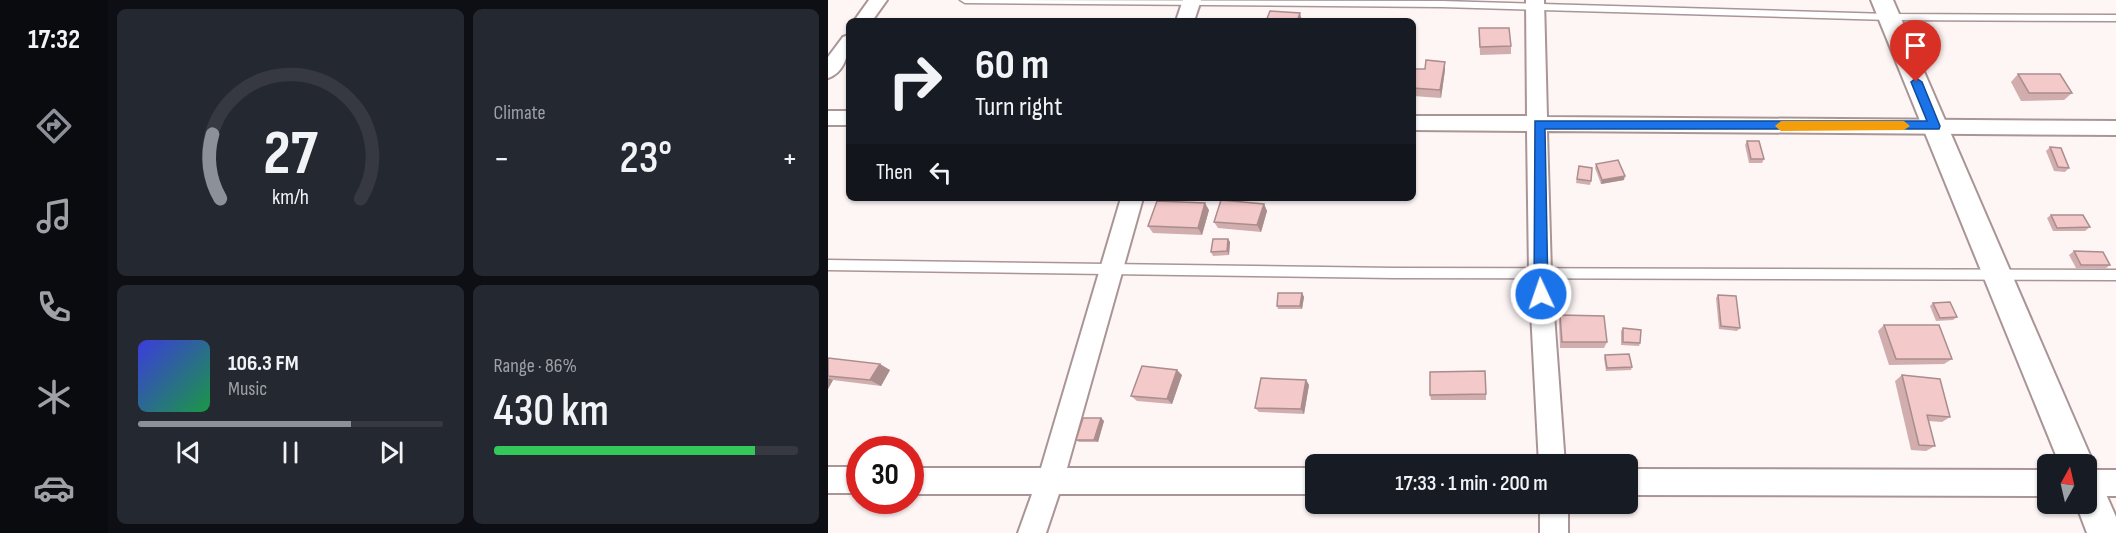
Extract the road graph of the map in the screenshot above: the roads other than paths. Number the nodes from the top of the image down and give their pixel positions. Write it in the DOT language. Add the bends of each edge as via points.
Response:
graph roads {
  1 [pos="878,0"];
  2 [pos="965,0"];
  3 [pos="1192,1"];
  4 [pos="1536,3"];
  5 [pos="1885,9"];
  6 [pos="865,18"];
  7 [pos="1186,18"];
  8 [pos="2116,18"];
  9 [pos="846,45"];
  10 [pos="828,71"];
  11 [pos="828,118"];
  12 [pos="846,118"];
  13 [pos="1416,123"];
  14 [pos="1539,125"];
  15 [pos="1934,126"];
  16 [pos="2116,128"];
  17 [pos="1131,201"];
  18 [pos="828,265"];
  19 [pos="1112,269"];
  20 [pos="1540,273"];
  21 [pos="1996,273"];
  22 [pos="2116,275"];
  23 [pos="1551,454"];
  24 [pos="2072,454"];
  25 [pos="828,480"];
  26 [pos="846,480"];
  27 [pos="924,481"];
  28 [pos="1050,481"];
  29 [pos="1305,481"];
  30 [pos="1638,482"];
  31 [pos="2037,483"];
  32 [pos="2097,483"];
  33 [pos="2116,483"];
  34 [pos="2097,513"];
  35 [pos="1554,514"];
  36 [pos="1032,533"];
  37 [pos="1554,533"];
  38 [pos="2106,533"];
  1 -- 6 [label="street"];
  2 -- 3 [label="lane"];
  3 -- 4 [label="lane"];
  3 -- 7 [label="street"];
  4 -- 5 [label="lane"];
  4 -- 14 [label="street"];
  5 -- 8 [label="lane"];
  5 -- 15 [label="street"];
  9 -- 10 [label="street"];
  11 -- 12 [label="street"];
  13 -- 14 [label="street"];
  14 -- 15 [label="street"];
  14 -- 20 [label="street"];
  15 -- 16 [label="street"];
  15 -- 21 [label="street"];
  17 -- 19 [label="street"];
  18 -- 19 [label="lane"];
  19 -- 20 [label="lane"];
  19 -- 28 [label="street"];
  20 -- 21 [label="lane"];
  20 -- 23 [label="street"];
  21 -- 22 [label="lane"];
  21 -- 24 [label="street"];
  25 -- 26 [label="street"];
  27 -- 28 [label="street"];
  28 -- 29 [label="street"];
  28 -- 36 [label="street"];
  30 -- 31 [label="street"];
  32 -- 33 [label="street"];
  34 -- 38 [label="street"];
  35 -- 37 [label="street"];
}
